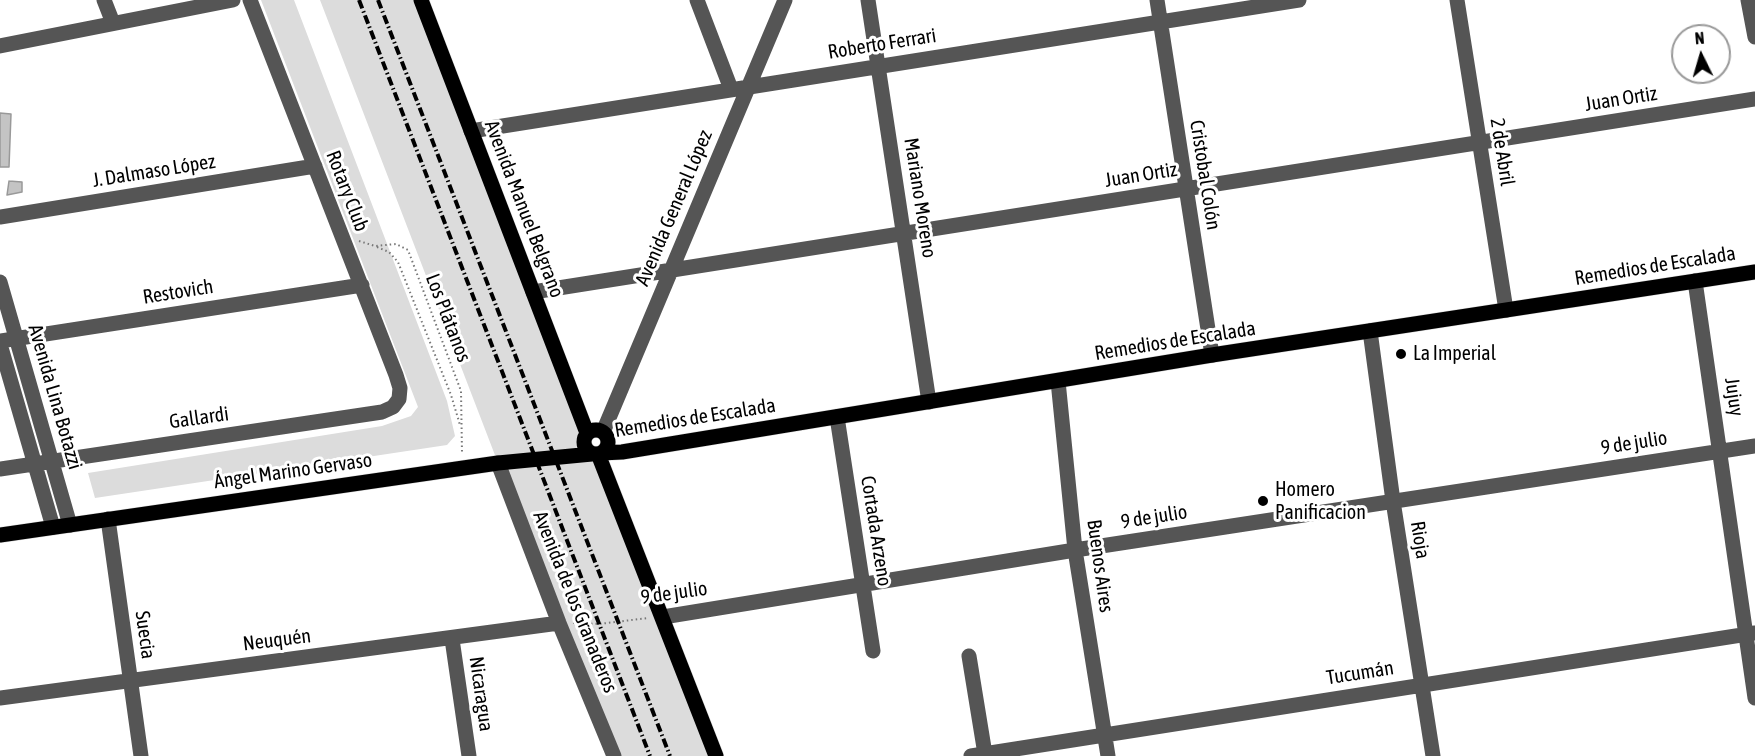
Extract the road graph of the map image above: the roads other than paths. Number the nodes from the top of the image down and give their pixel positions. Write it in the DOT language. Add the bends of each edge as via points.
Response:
graph roads {
  1 [pos="104,0"];
  2 [pos="233,0"];
  3 [pos="250,0"];
  4 [pos="421,0"];
  5 [pos="697,0"];
  6 [pos="785,0"];
  7 [pos="868,0"];
  8 [pos="1157,0"];
  9 [pos="1299,0"];
  10 [pos="1457,0"];
  11 [pos="1748,0"];
  12 [pos="1160,22"];
  13 [pos="113,23"];
  14 [pos="1755,37"];
  15 [pos="0,46"];
  16 [pos="878,66"];
  17 [pos="749,86"];
  18 [pos="730,89"];
  19 [pos="1755,99"];
  20 [pos="471,130"];
  21 [pos="1479,143"];
  22 [pos="315,166"];
  23 [pos="1185,189"];
  24 [pos="0,217"];
  25 [pos="904,233"];
  26 [pos="670,270"];
  27 [pos="1755,272"];
  28 [pos="1695,281"];
  29 [pos="0,282"];
  30 [pos="362,285"];
  31 [pos="533,292"];
  32 [pos="1506,310"];
  33 [pos="1370,331"];
  34 [pos="16,338"];
  35 [pos="0,342"];
  36 [pos="1212,355"];
  37 [pos="1058,381"];
  38 [pos="399,399"];
  39 [pos="929,402"];
  40 [pos="837,417"];
  41 [pos="603,432"];
  42 [pos="587,433"];
  43 [pos="1755,446"];
  44 [pos="1720,451"];
  45 [pos="597,454"];
  46 [pos="52,462"];
  47 [pos="498,463"];
  48 [pos="35,464"];
  49 [pos="0,469"];
  50 [pos="1393,501"];
  51 [pos="108,519"];
  52 [pos="70,525"];
  53 [pos="53,527"];
  54 [pos="0,535"];
  55 [pos="1075,550"];
  56 [pos="863,585"];
  57 [pos="663,617"];
  58 [pos="559,623"];
  59 [pos="1750,634"];
  60 [pos="452,639"];
  61 [pos="873,651"];
  62 [pos="969,656"];
  63 [pos="129,680"];
  64 [pos="1422,684"];
  65 [pos="0,698"];
  66 [pos="1755,698"];
  67 [pos="1105,735"];
  68 [pos="978,755"];
  69 [pos="141,756"];
  70 [pos="469,756"];
  71 [pos="614,756"];
  72 [pos="716,756"];
  73 [pos="1108,756"];
  74 [pos="1433,756"];
  1 -- 13 [label="street"];
  2 -- 13 [label="street"];
  3 -- 22 [label="street, Rotary Club"];
  4 -- 20 [label="main road, Avenida Manuel Belgrano"];
  5 -- 18 [label="street"];
  6 -- 17 [label="street, Avenida General López"];
  7 -- 16 [label="street, Mariano Moreno"];
  8 -- 12 [label="street, Cristobal Colón"];
  9 -- 12 [label="street, Roberto Ferrari"];
  10 -- 21 [label="street, 2 de Abril"];
  11 -- 14 [label="street"];
  12 -- 16 [label="street, Roberto Ferrari"];
  12 -- 23 [label="street, Cristobal Colón"];
  13 -- 15 [label="street"];
  16 -- 17 [label="street, Roberto Ferrari"];
  16 -- 25 [label="street, Mariano Moreno"];
  17 -- 18 [label="street, Roberto Ferrari"];
  17 -- 26 [label="street, Avenida General López"];
  18 -- 20 [label="street, Roberto Ferrari"];
  19 -- 21 [label="street, Juan Ortiz"];
  20 -- 31 [label="main road, Avenida Manuel Belgrano"];
  21 -- 23 [label="street, Juan Ortiz"];
  21 -- 32 [label="street, 2 de Abril"];
  22 -- 24 [label="street, J. Dalmaso López"];
  22 -- 30 [label="street, Rotary Club"];
  23 -- 25 [label="street, Juan Ortiz"];
  23 -- 36 [label="street, Cristobal Colón"];
  25 -- 26 [label="street, Juan Ortiz"];
  25 -- 39 [label="street, Mariano Moreno"];
  26 -- 31 [label="street, Juan Ortiz"];
  26 -- 41 [label="street, Avenida General López"];
  27 -- 28 [label="main road, Remedios de Escalada"];
  28 -- 32 [label="main road, Remedios de Escalada"];
  28 -- 44 [label="street, Jujuy"];
  29 -- 34 [label="street, Avenida Lina Botazzi"];
  30 -- 34 [label="street, Restovich"];
  30 -- 38 [label="street, Rotary Club" via="400,388"];
  31 -- 42 [label="main road, Avenida Manuel Belgrano"];
  32 -- 33 [label="main road, Remedios de Escalada"];
  33 -- 36 [label="main road, Remedios de Escalada"];
  33 -- 50 [label="street, Rioja"];
  34 -- 35 [label="street, Restovich"];
  34 -- 46 [label="street, Avenida Lina Botazzi"];
  35 -- 48 [label="street, Avenida Lina Botazzi"];
  36 -- 37 [label="main road, Remedios de Escalada"];
  37 -- 39 [label="main road, Remedios de Escalada"];
  37 -- 55 [label="street, Buenos Aires"];
  38 -- 46 [label="street, Gallardi" via="382,412"];
  39 -- 40 [label="main road, Remedios de Escalada"];
  40 -- 45 [label="main road, Remedios de Escalada"];
  40 -- 56 [label="street, Cortada Arzeno"];
  41 -- 42 [label="main road"];
  41 -- 45 [label="main road" via="607,445"];
  42 -- 45 [label="main road" via="584,445 588,452"];
  43 -- 44 [label="street, 9 de julio"];
  44 -- 50 [label="street, 9 de julio"];
  44 -- 59 [label="street, Jujuy"];
  45 -- 47 [label="main road, Ángel Marino Gervaso"];
  45 -- 57 [label="main road"];
  46 -- 48 [label="street, Gallardi"];
  46 -- 52 [label="street, Avenida Lina Botazzi"];
  47 -- 51 [label="main road, Ángel Marino Gervaso"];
  47 -- 58 [label="street, Avenida de los Granaderos"];
  48 -- 49 [label="street, Gallardi"];
  48 -- 53 [label="street, Avenida Lina Botazzi"];
  50 -- 55 [label="street, 9 de julio"];
  50 -- 64 [label="street, Rioja"];
  51 -- 52 [label="main road, Ángel Marino Gervaso"];
  51 -- 63 [label="street, Suecia"];
  52 -- 53 [label="main road, Ángel Marino Gervaso"];
  53 -- 54 [label="main road, Ángel Marino Gervaso"];
  55 -- 56 [label="street, 9 de julio"];
  55 -- 67 [label="street, Buenos Aires"];
  56 -- 57 [label="street, 9 de julio"];
  56 -- 61 [label="street, Cortada Arzeno"];
  57 -- 72 [label="main road"];
  58 -- 60 [label="street, Neuquén"];
  58 -- 71 [label="street, Avenida de los Granaderos"];
  59 -- 64 [label="street, Tucumán"];
  59 -- 66 [label="street, Jujuy"];
  60 -- 63 [label="street, Neuquén"];
  60 -- 70 [label="street, Nicaragua"];
  62 -- 68 [label="street"];
  63 -- 65 [label="street, Neuquén"];
  63 -- 69 [label="street, Suecia"];
  64 -- 67 [label="street, Tucumán"];
  64 -- 74 [label="street, Rioja"];
  67 -- 68 [label="street, Tucumán"];
  67 -- 73 [label="street, Buenos Aires"];
}
